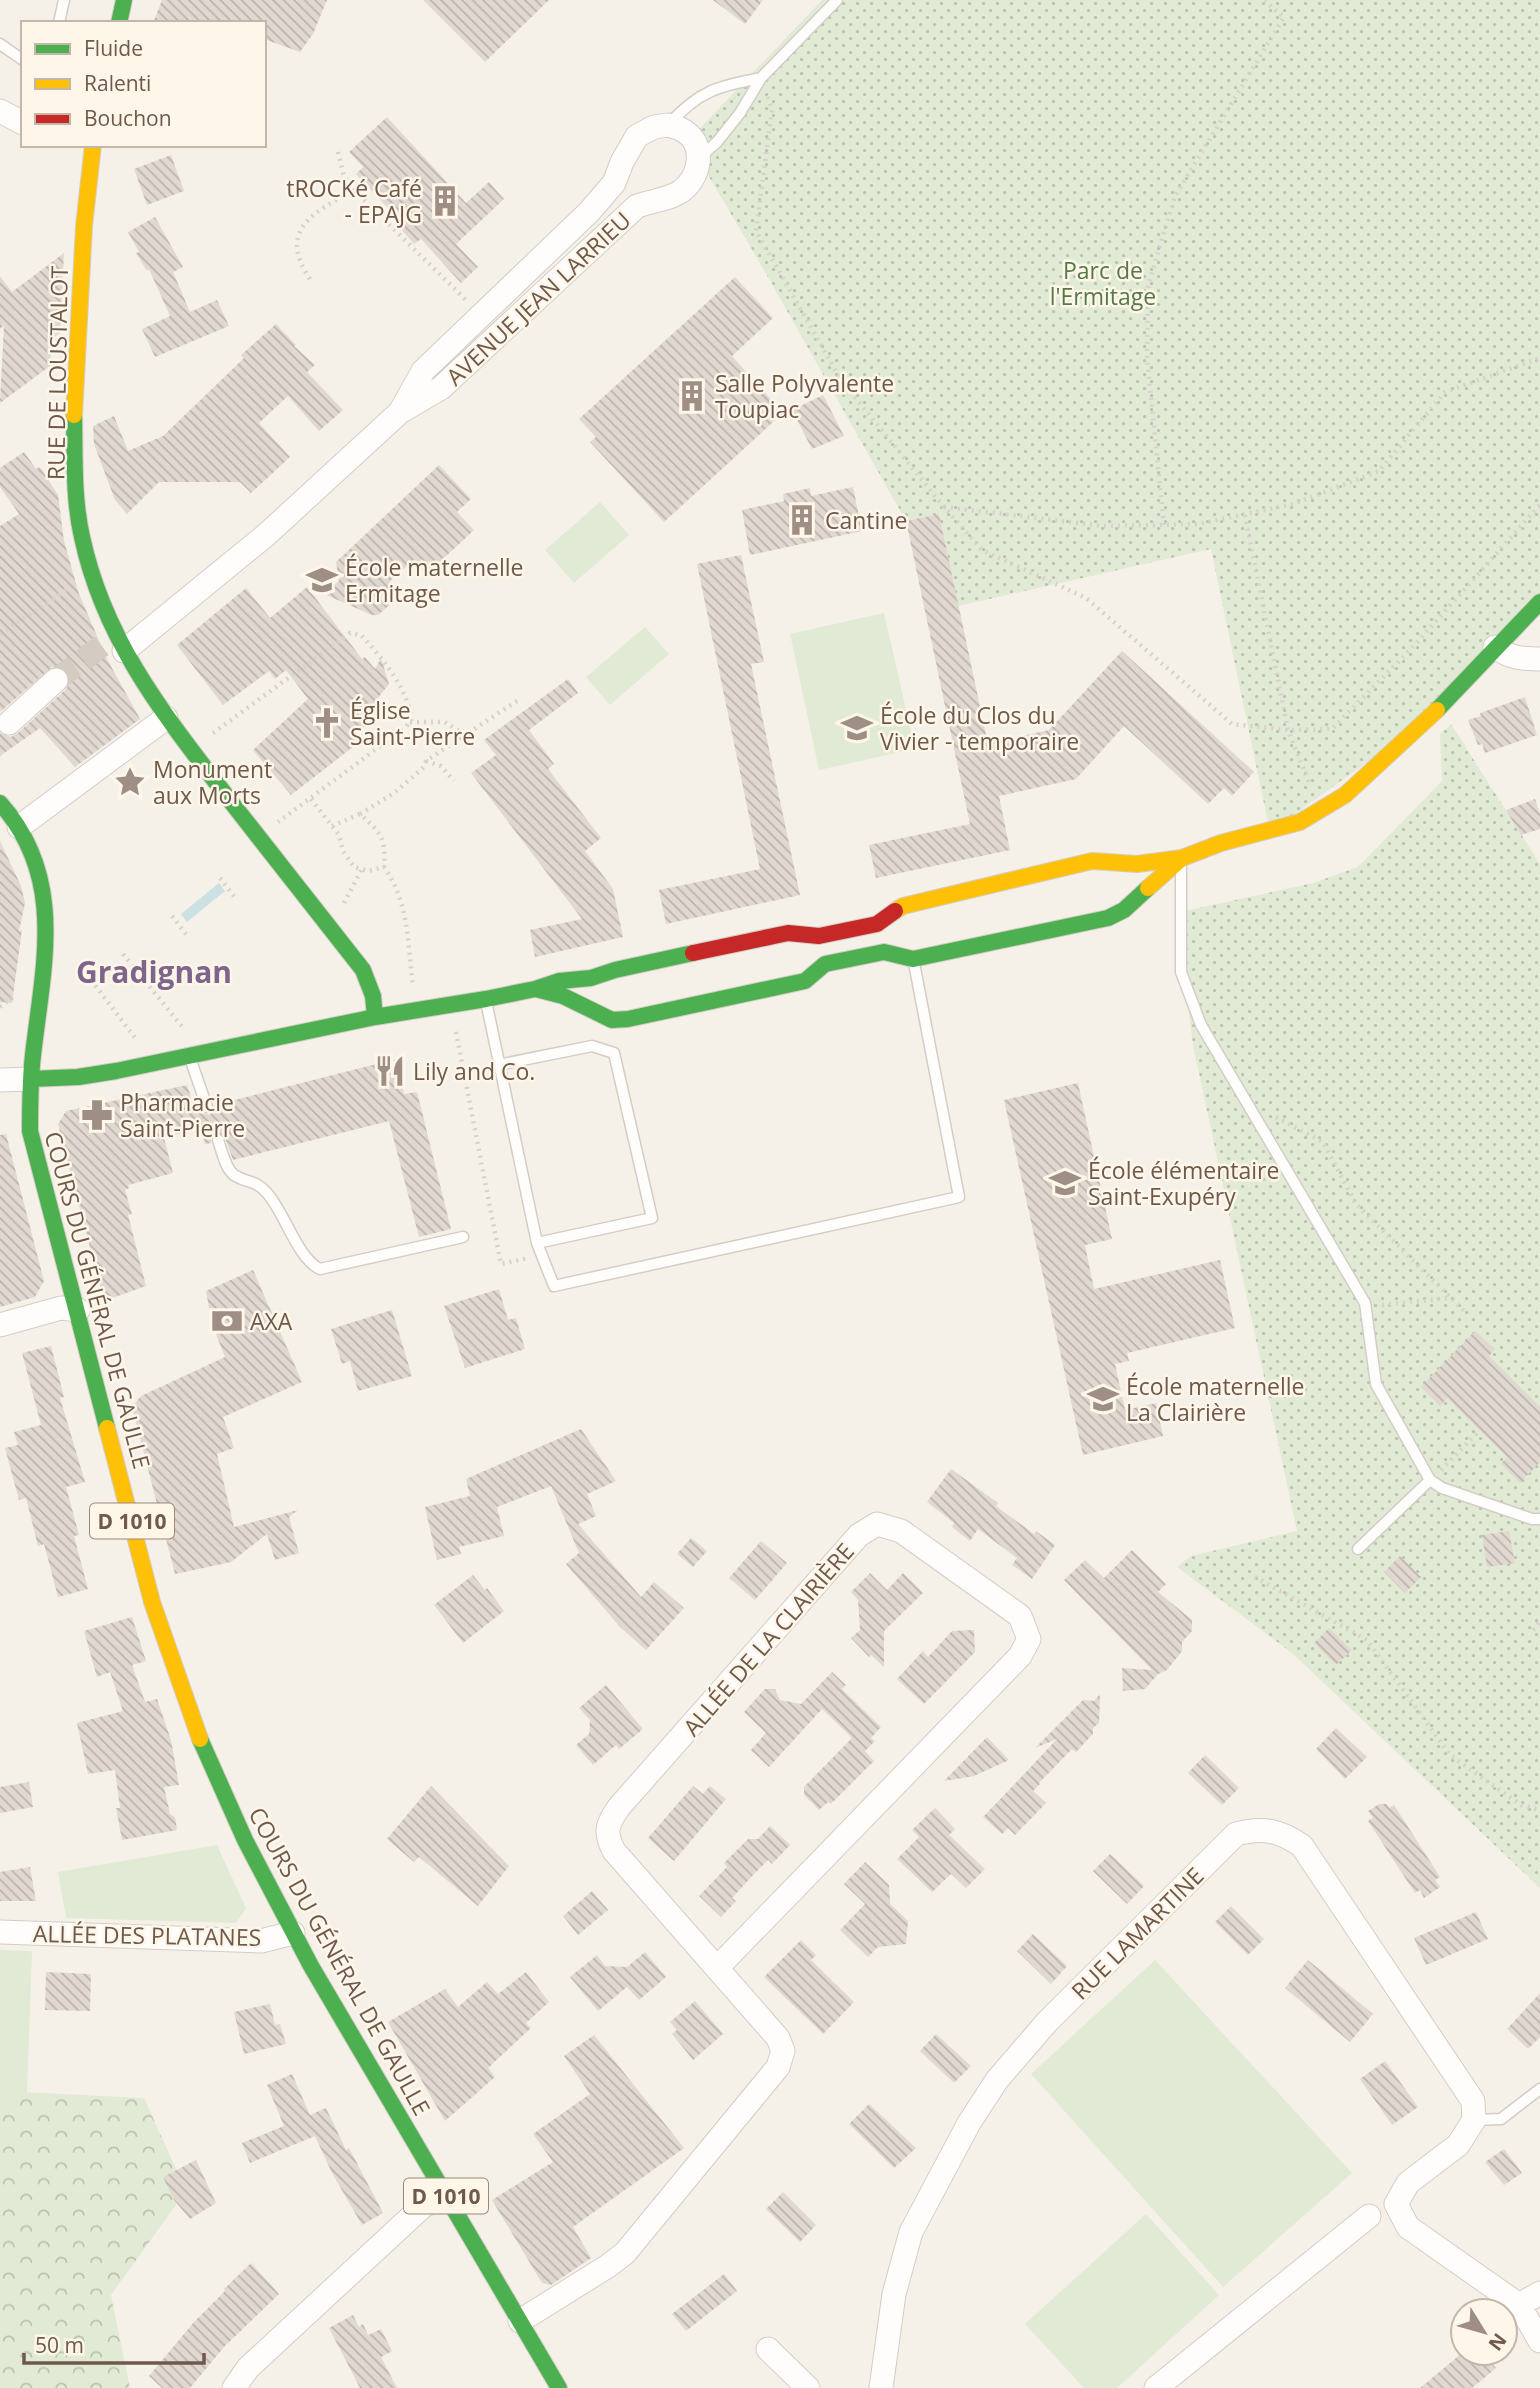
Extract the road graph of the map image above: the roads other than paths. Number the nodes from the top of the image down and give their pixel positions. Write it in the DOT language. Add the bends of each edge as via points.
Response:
graph roads {
  1 [pos="64,0"];
  2 [pos="124,0"];
  3 [pos="837,0"];
  4 [pos="59,21"];
  5 [pos="119,21"];
  6 [pos="0,44"];
  7 [pos="21,59"];
  8 [pos="761,78"];
  9 [pos="0,111"];
  10 [pos="21,122"];
  11 [pos="668,125"];
  12 [pos="86,148"];
  13 [pos="699,158"];
  14 [pos="400,412"];
  15 [pos="1540,602"];
  16 [pos="115,643"];
  17 [pos="1495,647"];
  18 [pos="1540,659"];
  19 [pos="56,680"];
  20 [pos="163,714"];
  21 [pos="9,723"];
  22 [pos="0,803"];
  23 [pos="19,827"];
  24 [pos="1182,858"];
  25 [pos="1126,863"];
  26 [pos="1138,896"];
  27 [pos="913,959"];
  28 [pos="591,978"];
  29 [pos="535,989"];
  30 [pos="486,999"];
  31 [pos="589,1009"];
  32 [pos="375,1017"];
  33 [pos="196,1053"];
  34 [pos="498,1065"];
  35 [pos="30,1079"];
  36 [pos="0,1080"];
  37 [pos="207,1107"];
  38 [pos="218,1140"];
  39 [pos="463,1237"];
  40 [pos="537,1242"];
  41 [pos="78,1310"];
  42 [pos="0,1325"];
  43 [pos="1430,1480"];
  44 [pos="1540,1519"];
  45 [pos="1359,1549"];
  46 [pos="0,1932"];
  47 [pos="293,1933"];
  48 [pos="717,1968"];
  49 [pos="1540,2089"];
  50 [pos="1474,2120"];
  51 [pos="446,2195"];
  52 [pos="1369,2216"];
  53 [pos="1540,2293"];
  54 [pos="1508,2297"];
  55 [pos="1519,2305"];
  56 [pos="520,2321"];
  57 [pos="1540,2341"];
  58 [pos="768,2348"];
  59 [pos="234,2388"];
  60 [pos="559,2388"];
  61 [pos="808,2388"];
  62 [pos="881,2388"];
  63 [pos="1156,2388"];
  1 -- 4 [label="lane"];
  2 -- 5 [label="street"];
  3 -- 8 [label="lane, AVENUE JEAN LARRIEU"];
  6 -- 7 [label="lane"];
  8 -- 11 [label="lane, AVENUE JEAN LARRIEU" via="700,95"];
  8 -- 13 [label="lane, AVENUE JEAN LARRIEU" via="740,113"];
  9 -- 10 [label="street"];
  11 -- 13 [label="street" via="690,136"];
  11 -- 14 [label="street, AVENUE JEAN LARRIEU" via="637,136 614,183 423,371"];
  12 -- 16 [label="street, RUE DE LOUSTALOT" via="74,405 77,508"];
  13 -- 14 [label="street, AVENUE JEAN LARRIEU" via="692,181 683,190 637,206 440,388"];
  14 -- 16 [label="street, AVENUE JEAN LARRIEU" via="266,535"];
  15 -- 17 [label="street"];
  16 -- 20 [label="street, RUE DE LOUSTALOT"];
  17 -- 18 [label="street" via="1507,656"];
  17 -- 24 [label="street" via="1345,795 1300,822"];
  19 -- 21 [label="street"];
  20 -- 23 [label="street"];
  20 -- 32 [label="street, RUE DE LOUSTALOT" via="363,970"];
  22 -- 23 [label="street, COURS DU GÉNÉRAL DE GAULLE / D 1010"];
  23 -- 35 [label="street, COURS DU GÉNÉRAL DE GAULLE / D 1010" via="40,872 48,920"];
  24 -- 25 [label="street"];
  24 -- 26 [label="street"];
  24 -- 43 [label="lane" via="1181,972 1201,1025 1366,1306 1376,1384"];
  25 -- 26 [label="street"];
  25 -- 28 [label="street" via="1092,861 903,906 877,923 819,936 788,933"];
  26 -- 27 [label="street" via="1108,918"];
  27 -- 31 [label="street" via="884,952 825,964 805,981 628,1019 612,1020"];
  27 -- 40 [label="lane" via="960,1197 554,1286"];
  28 -- 29 [label="street"];
  28 -- 31 [label="street"];
  29 -- 30 [label="street"];
  29 -- 31 [label="street"];
  30 -- 32 [label="street"];
  30 -- 34 [label="lane"];
  32 -- 33 [label="street"];
  33 -- 35 [label="street" via="79,1077"];
  33 -- 37 [label="lane"];
  34 -- 40 [label="lane"];
  34 -- 40 [label="lane" via="592,1046 614,1053 652,1218"];
  35 -- 36 [label="street"];
  35 -- 41 [label="street, COURS DU GÉNÉRAL DE GAULLE / D 1010" via="30,1132"];
  38 -- 39 [label="lane" via="234,1175 255,1181 266,1192 308,1259 320,1269"];
  41 -- 42 [label="street" via="61,1308"];
  41 -- 47 [label="street, COURS DU GÉNÉRAL DE GAULLE / D 1010" via="152,1602 174,1670 221,1790"];
  43 -- 44 [label="lane" via="1442,1489"];
  43 -- 45 [label="lane"];
  46 -- 47 [label="street, ALLÉE DES PLATANES" via="261,1941"];
  47 -- 51 [label="street, COURS DU GÉNÉRAL DE GAULLE / D 1010"];
  48 -- 48 [label="street, ALLÉE DE LA CLAIRIÈRE" via="614,1851 607,1839 607,1825 859,1535 877,1524 901,1531 1020,1616 1029,1639 1020,1656"];
  48 -- 56 [label="street, ALLÉE DE LA CLAIRIÈRE" via="778,2038 783,2051 778,2067 625,2253"];
  49 -- 50 [label="lane" via="1501,2119"];
  50 -- 54 [label="street" via="1458,2145 1408,2183 1396,2204 1408,2227"];
  50 -- 62 [label="street, RUE LAMARTINE" via="1473,2101 1301,1846 1284,1833 1254,1829 1236,1834 1048,2022 997,2080 911,2232 894,2294"];
  51 -- 56 [label="street, COURS DU GÉNÉRAL DE GAULLE / D 1010"];
  51 -- 59 [label="street" via="423,2206 403,2224 267,2349"];
  52 -- 63 [label="street"];
  53 -- 55 [label="street"];
  55 -- 57 [label="street"];
  56 -- 60 [label="street, COURS DU GÉNÉRAL DE GAULLE / D 1010"];
  58 -- 61 [label="street"];
}
